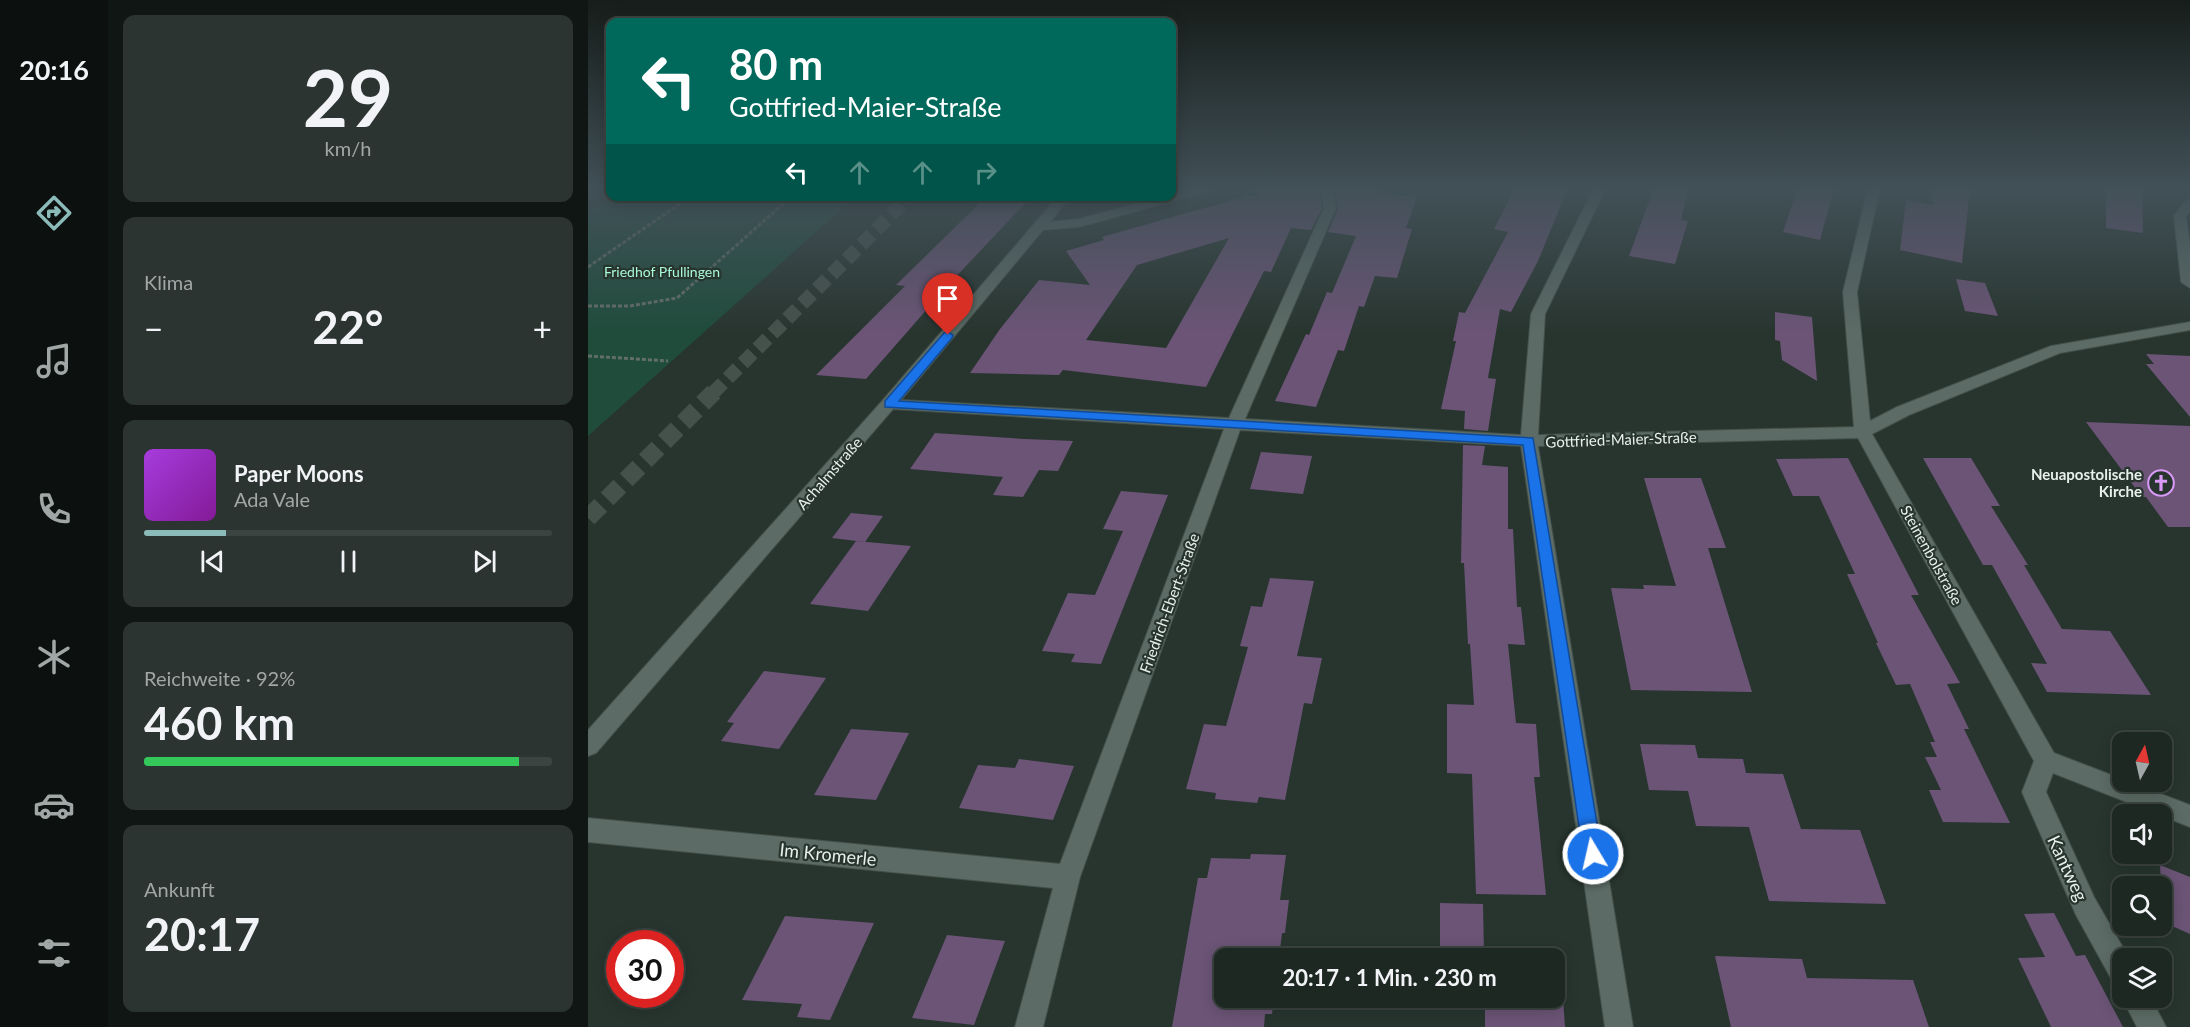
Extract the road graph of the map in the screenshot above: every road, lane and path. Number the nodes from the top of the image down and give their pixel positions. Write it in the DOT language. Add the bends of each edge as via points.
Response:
graph roads {
  1 [pos="633,236"];
  2 [pos="747,236"];
  3 [pos="1033,236"];
  4 [pos="1318,236"];
  5 [pos="1576,236"];
  6 [pos="1863,236"];
  7 [pos="2182,236"];
  8 [pos="588,267"];
  9 [pos="2190,284"];
  10 [pos="588,306"];
  11 [pos="2190,326"];
  12 [pos="588,356"];
  13 [pos="668,361"];
  14 [pos="890,404"];
  15 [pos="1233,425"];
  16 [pos="1863,432"];
  17 [pos="1529,441"];
  18 [pos="588,746"];
  19 [pos="2046,760"];
  20 [pos="2190,816"];
  21 [pos="588,831"];
  22 [pos="1068,877"];
  23 [pos="2112,955"];
  24 [pos="2142,1008"];
  25 [pos="1029,1027"];
  26 [pos="1619,1027"];
  27 [pos="2152,1027"];
  1 -- 8 [label="path"];
  2 -- 10 [label="path" via="677,298 630,306"];
  3 -- 14 [label="street, Achalmstraße"];
  4 -- 15 [label="street, Friedrich-Ebert-Straße"];
  5 -- 17 [label="street" via="1538,314"];
  6 -- 16 [label="street, Steinenbolstraße" via="1850,291"];
  7 -- 9 [label="street"];
  11 -- 16 [label="street, Gottfried-Maier-Straße" via="2056,349 1904,411"];
  12 -- 13 [label="path"];
  14 -- 15 [label="street, Gottfried-Maier-Straße"];
  14 -- 18 [label="street, Achalmstraße"];
  15 -- 17 [label="street, Gottfried-Maier-Straße"];
  15 -- 22 [label="street, Friedrich-Ebert-Straße"];
  16 -- 17 [label="street, Gottfried-Maier-Straße"];
  16 -- 19 [label="street, Steinenbolstraße"];
  17 -- 26 [label="street"];
  19 -- 20 [label="street"];
  19 -- 23 [label="street, Kantweg" via="2034,792 2085,906"];
  21 -- 22 [label="street, Im Kromerle"];
  22 -- 25 [label="street, Friedrich-Ebert-Straße"];
  24 -- 27 [label="street"];
}
